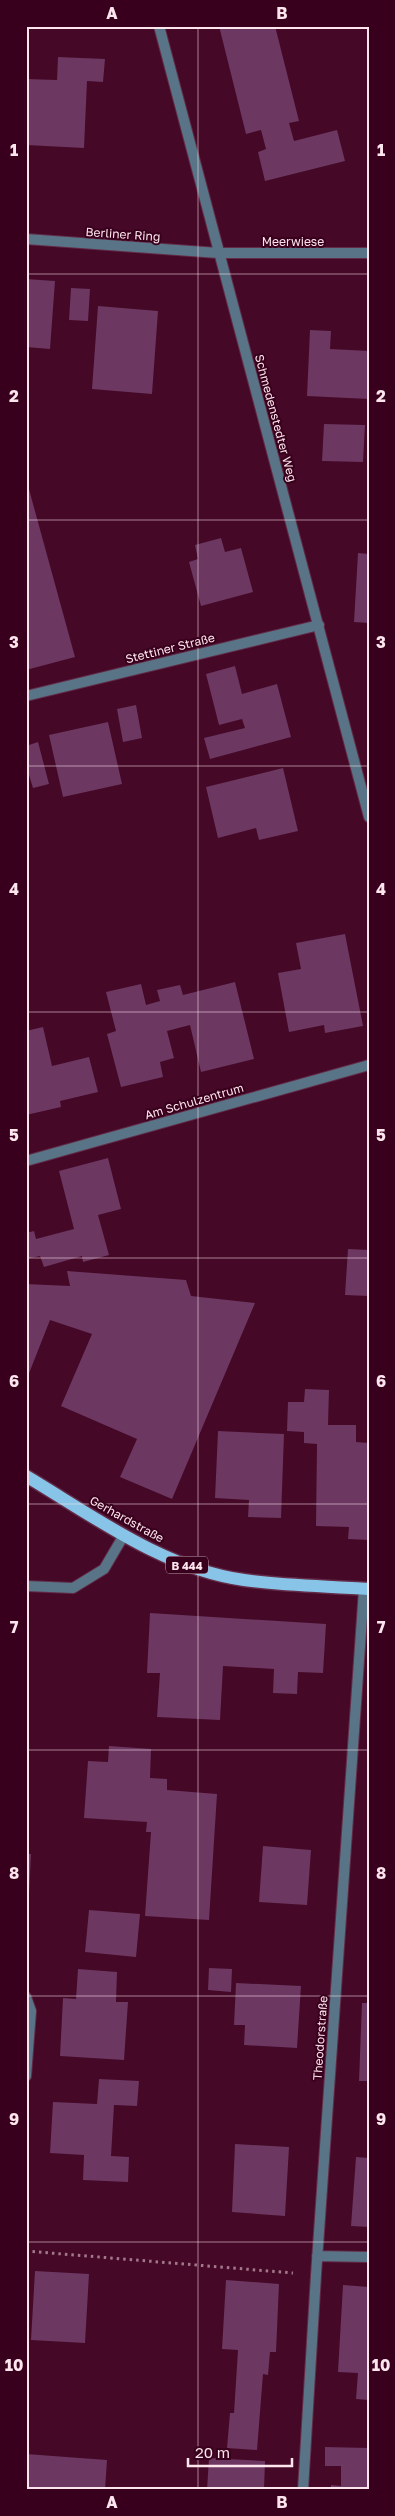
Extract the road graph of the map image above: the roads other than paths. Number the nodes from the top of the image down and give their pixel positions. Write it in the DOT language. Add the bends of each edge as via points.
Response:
graph roads {
  1 [pos="159,26"];
  2 [pos="26,239"];
  3 [pos="218,253"];
  4 [pos="369,254"];
  5 [pos="319,625"];
  6 [pos="26,696"];
  7 [pos="369,816"];
  8 [pos="369,1065"];
  9 [pos="26,1161"];
  10 [pos="26,1476"];
  11 [pos="124,1535"];
  12 [pos="26,1586"];
  13 [pos="366,1589"];
  14 [pos="26,1997"];
  15 [pos="26,2076"];
  16 [pos="318,2256"];
  17 [pos="369,2257"];
  18 [pos="304,2490"];
  1 -- 3 [label="street, Schmedenstedter Weg"];
  2 -- 3 [label="street, Berliner Ring"];
  3 -- 4 [label="street, Meerwiese"];
  3 -- 5 [label="street, Schmedenstedter Weg"];
  5 -- 6 [label="street, Stettiner Straße"];
  5 -- 7 [label="street, Schmedenstedter Weg"];
  8 -- 9 [label="street, Am Schulzentrum"];
  10 -- 11 [label="main road, Gerhardstraße / B 444"];
  11 -- 12 [label="street" via="104,1569 73,1588"];
  11 -- 13 [label="main road, Gerhardstraße / B 444" via="184,1564 243,1580"];
  13 -- 16 [label="street, Theodorstraße"];
  14 -- 15 [label="street" via="32,2011"];
  16 -- 17 [label="street"];
  16 -- 18 [label="street, Theodorstraße"];
}
